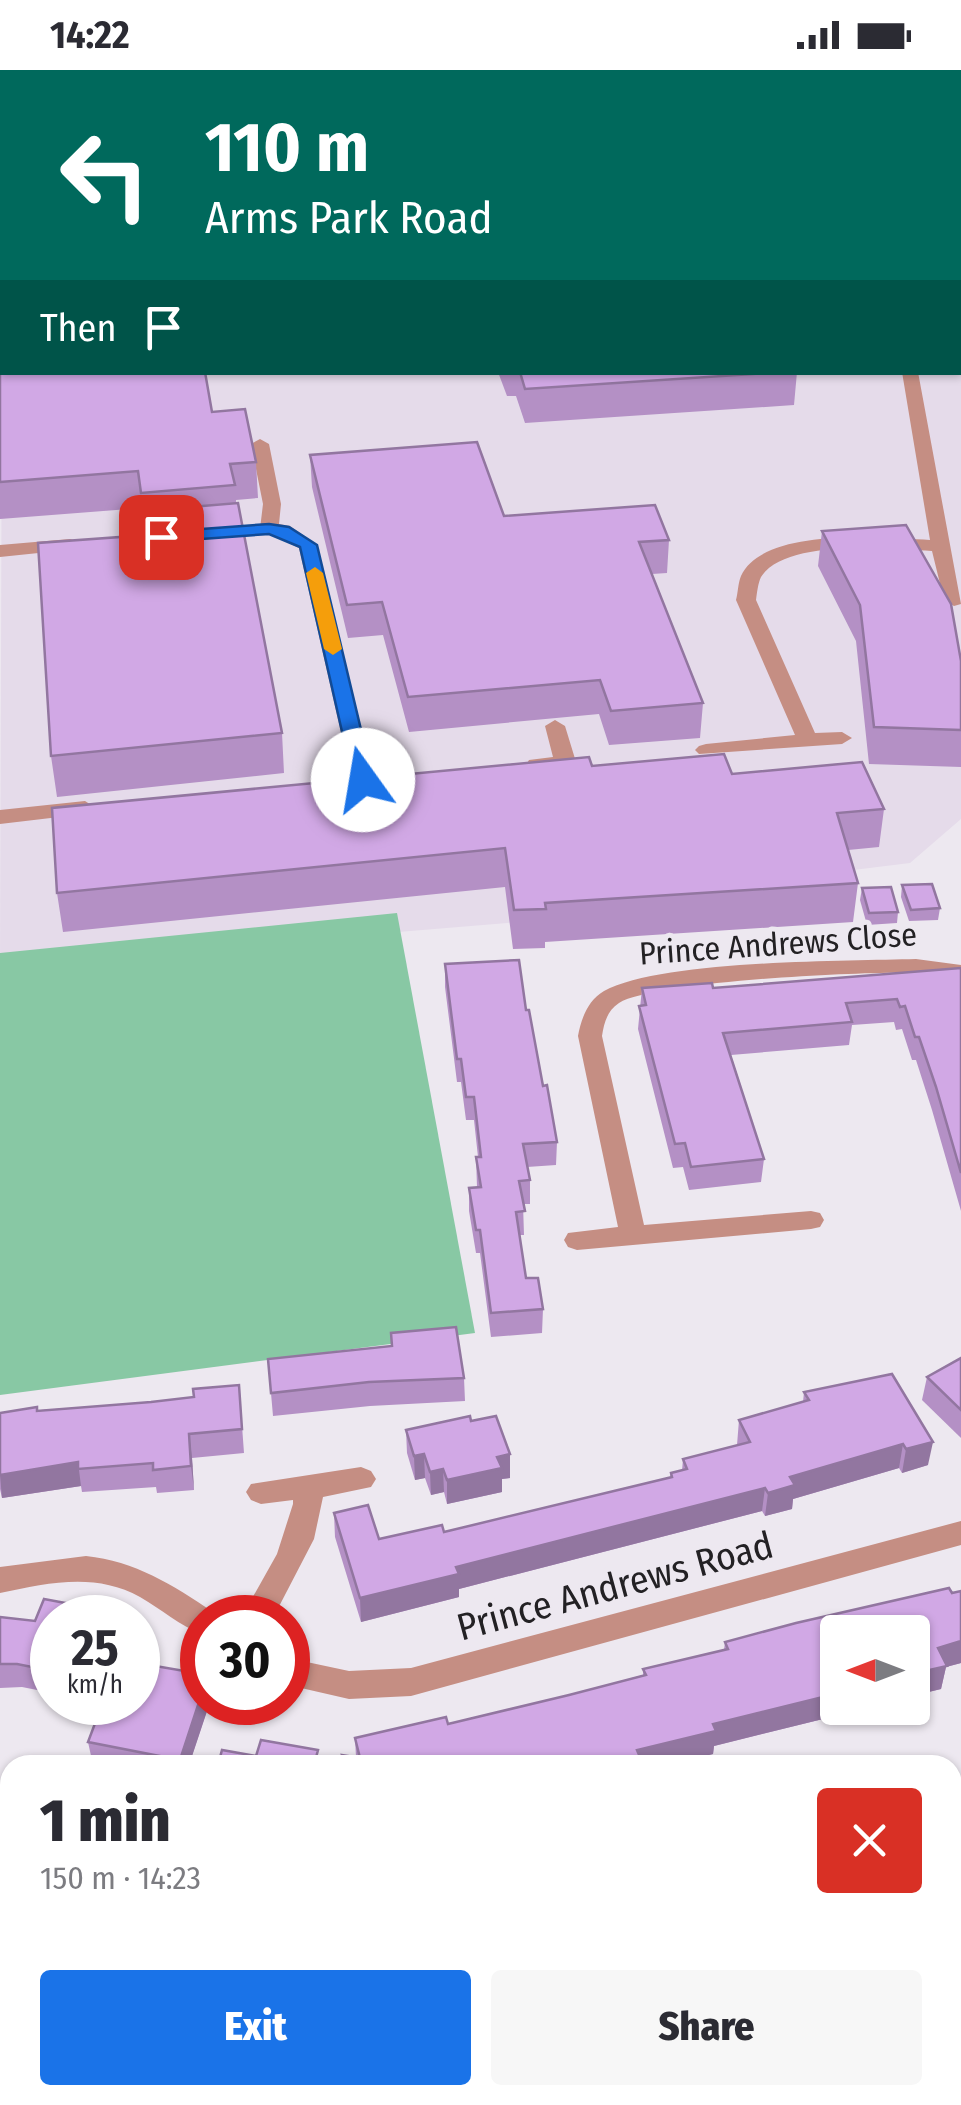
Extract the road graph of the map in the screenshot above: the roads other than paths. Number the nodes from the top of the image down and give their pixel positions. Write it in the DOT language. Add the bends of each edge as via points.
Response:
graph roads {
  1 [pos="911,375"];
  2 [pos="260,444"];
  3 [pos="84,544"];
  4 [pos="940,546"];
  5 [pos="0,551"];
  6 [pos="954,600"];
  7 [pos="554,726"];
  8 [pos="842,738"];
  9 [pos="808,740"];
  10 [pos="706,750"];
  11 [pos="510,767"];
  12 [pos="363,781"];
  13 [pos="106,806"];
  14 [pos="0,816"];
  15 [pos="961,972"];
  16 [pos="810,1220"];
  17 [pos="633,1234"];
  18 [pos="577,1240"];
  19 [pos="361,1479"];
  20 [pos="308,1487"];
  21 [pos="261,1492"];
  22 [pos="961,1533"];
  23 [pos="0,1580"];
  24 [pos="269,1595"];
  25 [pos="180,1606"];
  26 [pos="310,1680"];
  1 -- 4 [label="street"];
  2 -- 12 [label="street" via="272,504 261,529 283,530 308,545"];
  3 -- 5 [label="street"];
  4 -- 6 [label="street"];
  4 -- 9 [label="street" via="811,546 756,566 744,584 746,600"];
  7 -- 11 [label="street" via="566,762"];
  8 -- 9 [label="street"];
  9 -- 10 [label="street"];
  13 -- 14 [label="street"];
  15 -- 17 [label="street, Prince Andrews Close" via="882,966 661,984 614,996 592,1021 590,1036"];
  16 -- 17 [label="street"];
  17 -- 18 [label="street"];
  19 -- 20 [label="street"];
  20 -- 21 [label="street"];
  20 -- 24 [label="street" via="310,1512"];
  22 -- 26 [label="street, Prince Andrews Road" via="411,1682 360,1687"];
  23 -- 25 [label="street" via="57,1568 119,1570"];
}
